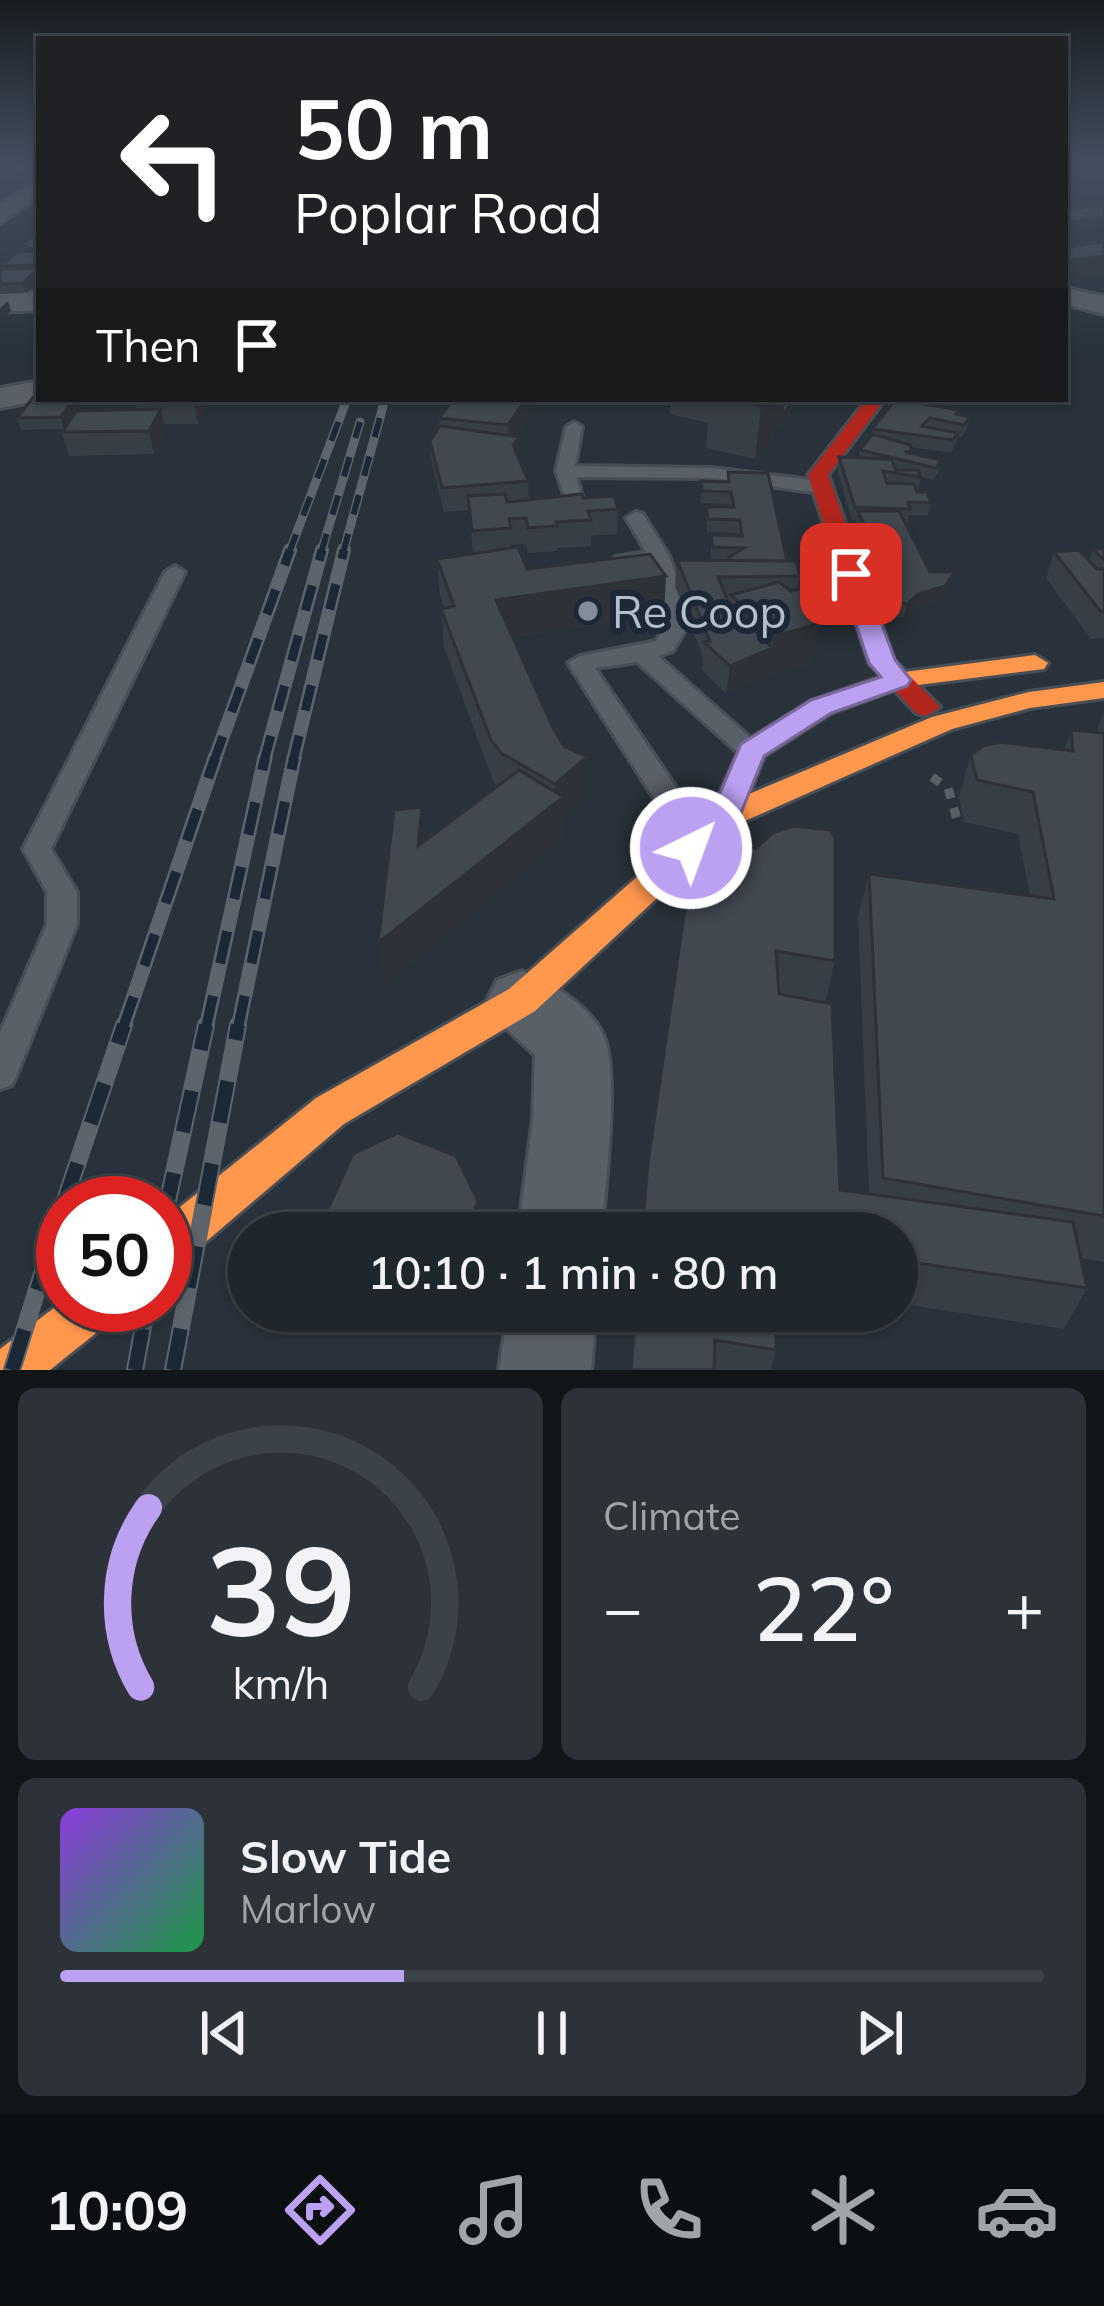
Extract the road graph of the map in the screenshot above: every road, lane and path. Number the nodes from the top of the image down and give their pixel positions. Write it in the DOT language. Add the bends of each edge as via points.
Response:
graph roads {
  1 [pos="1068,297"];
  2 [pos="36,302"];
  3 [pos="0,303"];
  4 [pos="1104,305"];
  5 [pos="36,392"];
  6 [pos="0,398"];
  7 [pos="874,402"];
  8 [pos="574,427"];
  9 [pos="565,471"];
  10 [pos="820,487"];
  11 [pos="573,496"];
  12 [pos="636,518"];
  13 [pos="659,556"];
  14 [pos="588,566"];
  15 [pos="176,572"];
  16 [pos="642,654"];
  17 [pos="1069,660"];
  18 [pos="898,680"];
  19 [pos="1104,691"];
  20 [pos="942,722"];
  21 [pos="752,751"];
  22 [pos="796,783"];
  23 [pos="948,788"];
  24 [pos="725,818"];
  25 [pos="959,826"];
  26 [pos="521,1000"];
  27 [pos="15,1003"];
  28 [pos="0,1074"];
  29 [pos="562,1212"];
  30 [pos="192,1225"];
  31 [pos="61,1332"];
  32 [pos="550,1332"];
  33 [pos="12,1370"];
  34 [pos="545,1370"];
  1 -- 4 [label="street"];
  2 -- 3 [label="street"];
  5 -- 6 [label="street"];
  7 -- 10 [label="main road" via="826,459"];
  8 -- 9 [label="lane"];
  9 -- 10 [label="lane" via="711,472"];
  9 -- 11 [label="lane"];
  10 -- 18 [label="main road" via="883,663"];
  12 -- 13 [label="lane"];
  13 -- 14 [label="lane"];
  13 -- 16 [label="lane" via="681,618 665,646"];
  15 -- 27 [label="lane" via="37,849 64,908"];
  16 -- 21 [label="lane"];
  16 -- 24 [label="lane" via="580,663 669,799"];
  17 -- 18 [label="main road"];
  18 -- 20 [label="main road"];
  18 -- 21 [label="main road" via="821,706"];
  19 -- 20 [label="main road"];
  20 -- 22 [label="main road"];
  21 -- 22 [label="lane"];
  21 -- 24 [label="main road"];
  22 -- 24 [label="main road"];
  23 -- 25 [label="path"];
  24 -- 26 [label="main road"];
  26 -- 29 [label="street" via="571,1044"];
  26 -- 30 [label="main road" via="330,1111"];
  27 -- 28 [label="lane"];
  31 -- 33 [label="main road"];
  32 -- 34 [label="street"];
}
